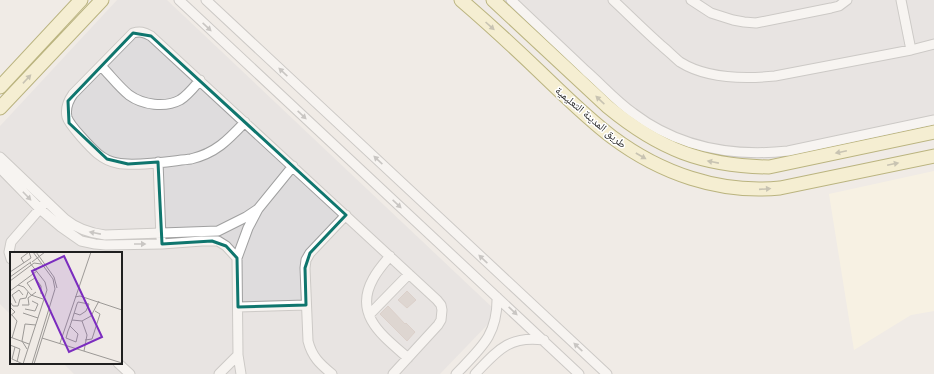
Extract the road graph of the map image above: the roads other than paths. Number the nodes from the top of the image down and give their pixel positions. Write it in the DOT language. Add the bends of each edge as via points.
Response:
graph roads {
  1 [pos="81,0"];
  2 [pos="102,0"];
  3 [pos="179,0"];
  4 [pos="206,0"];
  5 [pos="461,0"];
  6 [pos="493,0"];
  7 [pos="511,0"];
  8 [pos="613,0"];
  9 [pos="691,0"];
  10 [pos="847,0"];
  11 [pos="901,0"];
  12 [pos="934,44"];
  13 [pos="911,50"];
  14 [pos="101,66"];
  15 [pos="200,80"];
  16 [pos="0,87"];
  17 [pos="0,108"];
  18 [pos="934,120"];
  19 [pos="245,122"];
  20 [pos="934,132"];
  21 [pos="934,156"];
  22 [pos="0,157"];
  23 [pos="158,162"];
  24 [pos="293,166"];
  25 [pos="0,168"];
  26 [pos="46,201"];
  27 [pos="40,209"];
  28 [pos="258,209"];
  29 [pos="346,215"];
  30 [pos="161,232"];
  31 [pos="162,244"];
  32 [pos="10,256"];
  33 [pos="390,256"];
  34 [pos="238,258"];
  35 [pos="409,274"];
  36 [pos="497,297"];
  37 [pos="306,305"];
  38 [pos="238,308"];
  39 [pos="369,315"];
  40 [pos="544,340"];
  41 [pos="238,355"];
  42 [pos="408,358"];
  43 [pos="119,364"];
  44 [pos="130,374"];
  45 [pos="219,374"];
  46 [pos="241,374"];
  47 [pos="332,374"];
  48 [pos="393,374"];
  49 [pos="456,374"];
  50 [pos="475,374"];
  51 [pos="579,374"];
  52 [pos="607,374"];
  1 -- 16 [label="street"];
  17 -- 2 [label="street, one-way"];
  3 -- 36 [label="street, one-way"];
  52 -- 4 [label="street, one-way"];
  5 -- 21 [label="street, طريق المدينة التعليمية, one-way" via="612,137 656,164 707,184 761,190 780,188"];
  20 -- 6 [label="street, طريق المدينة التعليمية, one-way" via="769,167 706,161 661,143 626,121"];
  7 -- 18 [label="street" via="632,112 665,133 698,146 735,152 775,152"];
  8 -- 13 [label="street" via="680,62 717,75 736,78 775,76"];
  9 -- 10 [label="street" via="722,17 756,23 839,6"];
  11 -- 13 [label="street"];
  12 -- 13 [label="street"];
  14 -- 15 [label="street" via="129,95 147,103 174,102 188,94"];
  14 -- 15 [label="street" via="132,33 145,32"];
  14 -- 23 [label="street" via="68,101 66,116 69,123 98,154 107,159 128,164"];
  15 -- 19 [label="street"];
  19 -- 23 [label="street" via="210,153 190,159"];
  19 -- 24 [label="street"];
  22 -- 26 [label="street"];
  23 -- 30 [label="street"];
  24 -- 28 [label="street"];
  24 -- 29 [label="street"];
  25 -- 27 [label="street, one-way"];
  26 -- 27 [label="street"];
  30 -- 26 [label="street, one-way" via="94,234 73,226"];
  27 -- 31 [label="street, one-way" via="80,241 106,245"];
  27 -- 32 [label="street" via="11,242"];
  28 -- 30 [label="street" via="218,231"];
  28 -- 34 [label="street" via="246,232"];
  29 -- 33 [label="street"];
  29 -- 37 [label="street" via="306,260"];
  30 -- 31 [label="street"];
  31 -- 34 [label="street" via="218,241"];
  33 -- 35 [label="street"];
  33 -- 39 [label="street" via="370,286 367,295"];
  34 -- 38 [label="street"];
  35 -- 39 [label="street"];
  35 -- 42 [label="street" via="437,300 441,305 442,315 438,325"];
  36 -- 40 [label="street, one-way"];
  36 -- 49 [label="street" via="495,322 490,334"];
  37 -- 38 [label="street"];
  37 -- 47 [label="street" via="310,349 317,362"];
  38 -- 41 [label="street"];
  39 -- 42 [label="street" via="377,330"];
  40 -- 50 [label="street" via="524,339 506,345"];
  40 -- 51 [label="street"];
  41 -- 45 [label="street"];
  41 -- 46 [label="street"];
  42 -- 48 [label="street"];
  43 -- 44 [label="street"];
}
